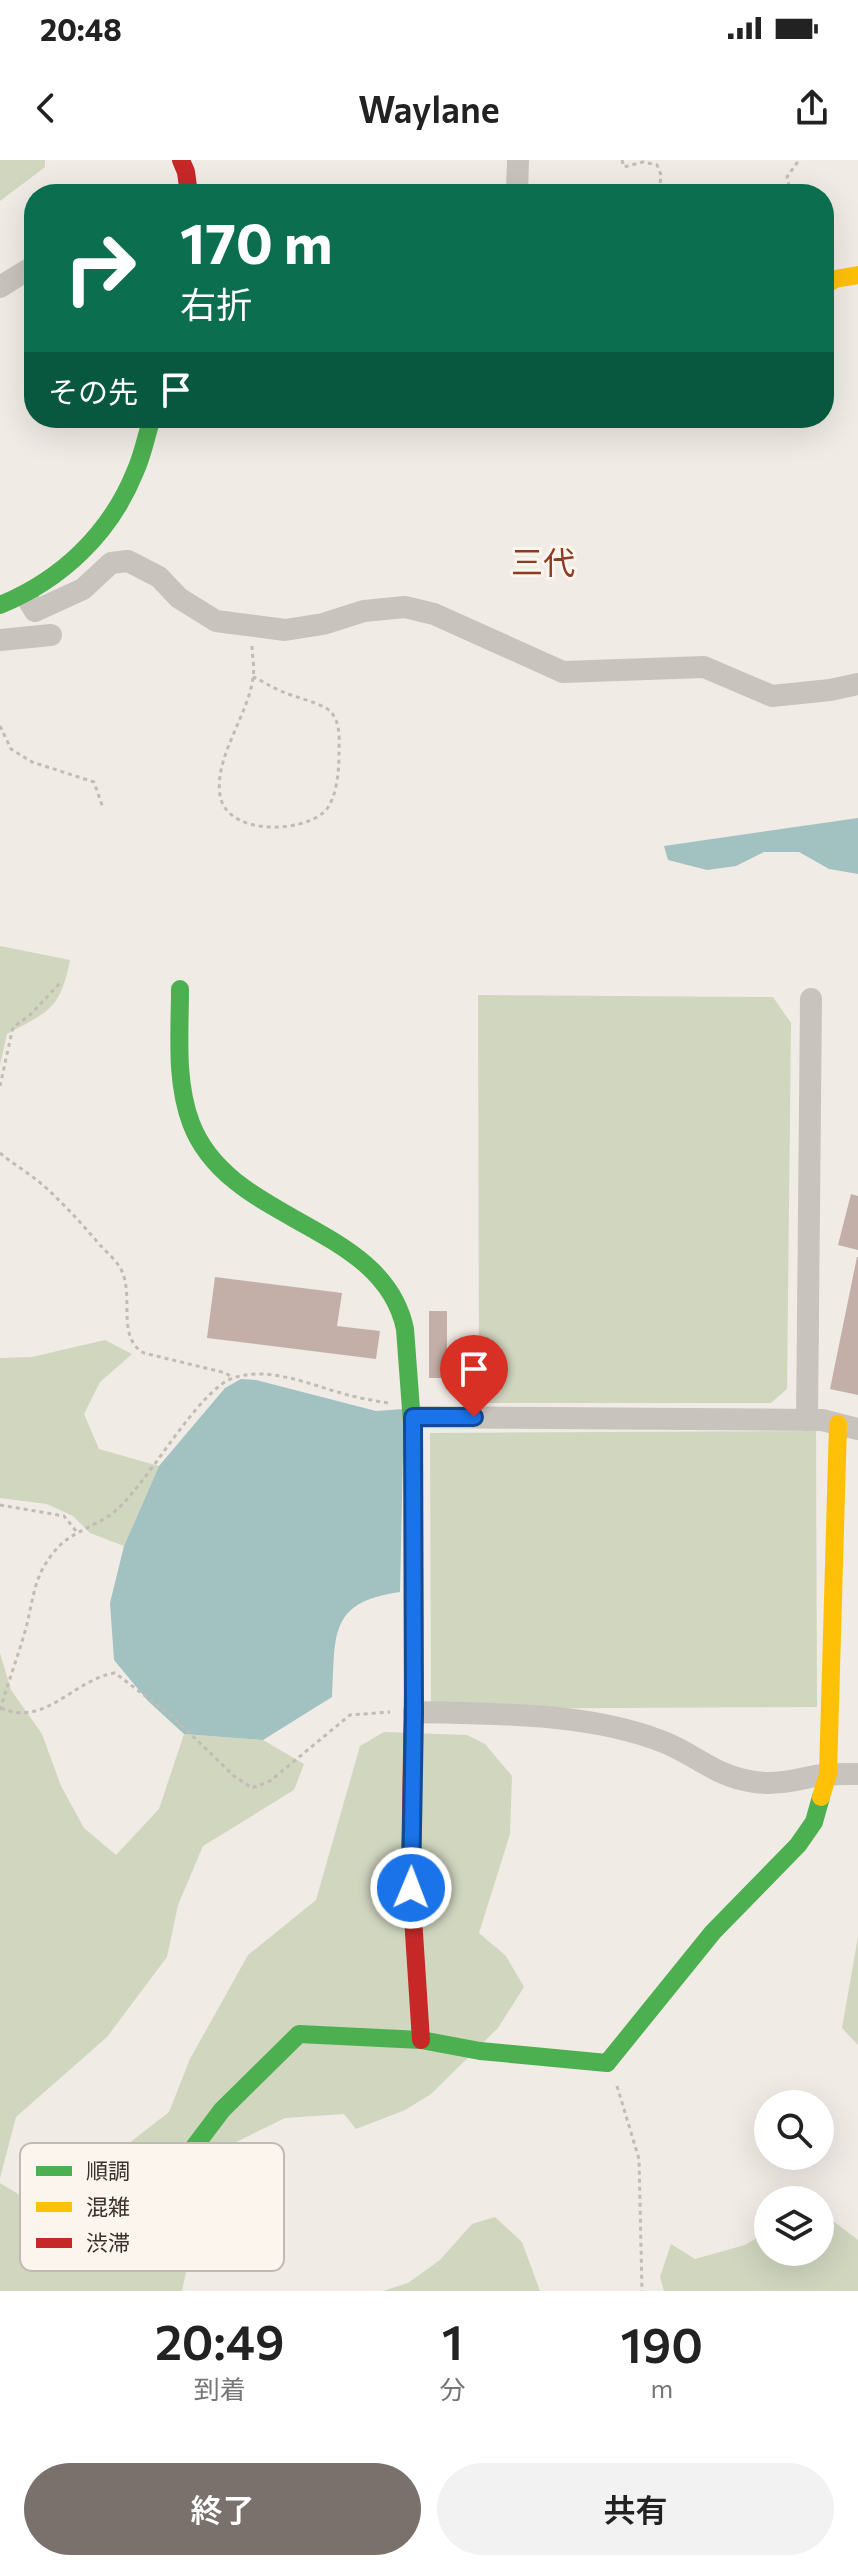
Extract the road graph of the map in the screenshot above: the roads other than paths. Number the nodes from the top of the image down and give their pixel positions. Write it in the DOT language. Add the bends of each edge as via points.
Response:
graph roads {
  1 [pos="181,160"];
  2 [pos="518,160"];
  3 [pos="188,184"];
  4 [pos="517,184"];
  5 [pos="24,272"];
  6 [pos="858,275"];
  7 [pos="834,280"];
  8 [pos="0,287"];
  9 [pos="149,428"];
  10 [pos="97,534"];
  11 [pos="118,562"];
  12 [pos="30,604"];
  13 [pos="0,605"];
  14 [pos="51,635"];
  15 [pos="6,640"];
  16 [pos="858,684"];
  17 [pos="180,989"];
  18 [pos="811,999"];
  19 [pos="412,1409"];
  20 [pos="807,1420"];
  21 [pos="848,1427"];
  22 [pos="414,1712"];
  23 [pos="828,1774"];
  24 [pos="858,1774"];
  25 [pos="421,2040"];
  26 [pos="197,2143"];
  1 -- 3 [label="street"];
  2 -- 4 [label="street"];
  5 -- 8 [label="street"];
  6 -- 7 [label="street"];
  9 -- 10 [label="street" via="132,481"];
  10 -- 11 [label="street"];
  10 -- 12 [label="street"];
  11 -- 12 [label="street" via="83,589"];
  11 -- 16 [label="street" via="128,561 159,577 179,598 216,621 285,630 405,607 434,614 563,672 704,667 772,696"];
  12 -- 13 [label="street"];
  12 -- 15 [label="street"];
  14 -- 15 [label="street"];
  17 -- 19 [label="street" via="184,1101 206,1154 244,1190 359,1258 380,1278 402,1316"];
  18 -- 20 [label="street"];
  19 -- 20 [label="street"];
  19 -- 22 [label="street"];
  20 -- 21 [label="street"];
  21 -- 23 [label="street"];
  22 -- 23 [label="street" via="540,1717 619,1729 663,1741 731,1778 758,1783"];
  22 -- 25 [label="street" via="411,1888"];
  23 -- 24 [label="street"];
  23 -- 25 [label="street" via="814,1822 798,1845 713,1932 607,2063"];
  25 -- 26 [label="street" via="299,2034 222,2110"];
}
